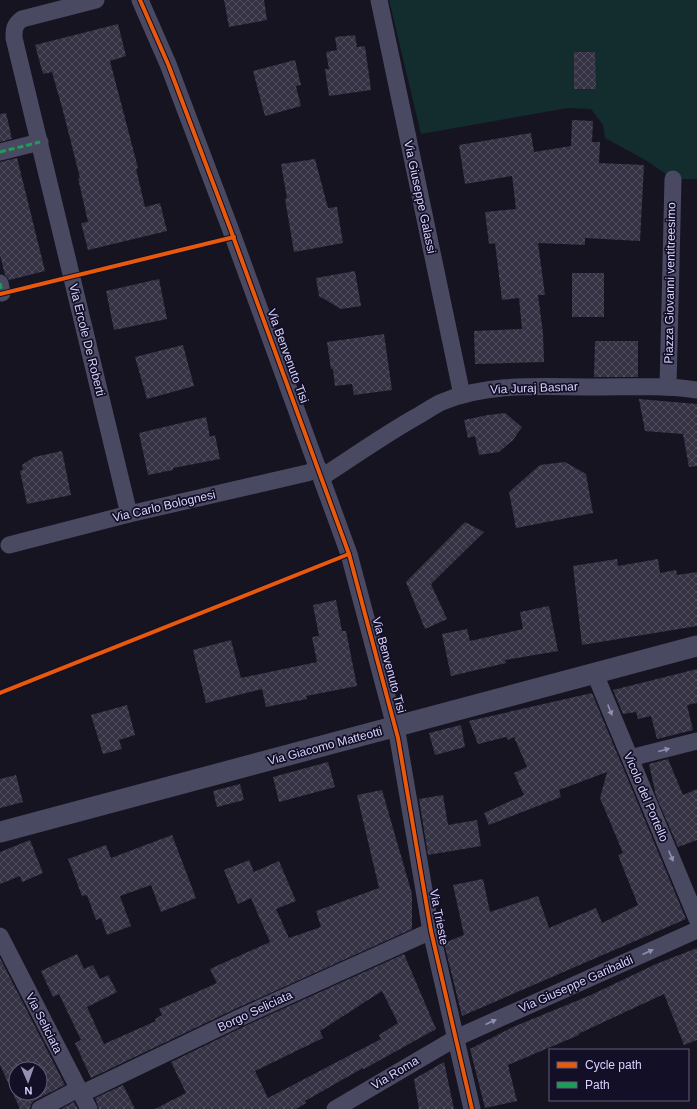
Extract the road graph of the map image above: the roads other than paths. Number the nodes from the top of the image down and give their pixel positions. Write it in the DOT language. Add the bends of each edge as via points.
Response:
graph roads {
  1 [pos="96,0"];
  2 [pos="140,0"];
  3 [pos="379,0"];
  4 [pos="40,142"];
  5 [pos="0,152"];
  6 [pos="673,179"];
  7 [pos="668,387"];
  8 [pos="697,390"];
  9 [pos="462,395"];
  10 [pos="320,473"];
  11 [pos="129,514"];
  12 [pos="9,545"];
  13 [pos="697,646"];
  14 [pos="595,674"];
  15 [pos="395,727"];
  16 [pos="697,741"];
  17 [pos="630,758"];
  18 [pos="0,832"];
  19 [pos="697,919"];
  20 [pos="697,930"];
  21 [pos="430,931"];
  22 [pos="0,936"];
  23 [pos="456,1038"];
  24 [pos="79,1091"];
  25 [pos="40,1109"];
  26 [pos="88,1109"];
  27 [pos="335,1109"];
  28 [pos="472,1109"];
  1 -- 4 [label="street, Via Ercole De Roberti" via="22,20 14,29 14,38"];
  2 -- 10 [label="street, Via Benvenuto Tisi" via="168,64 225,213"];
  3 -- 9 [label="street, Via Giuseppe Galassi"];
  4 -- 5 [label="street"];
  4 -- 11 [label="street, Via Ercole De Roberti"];
  6 -- 7 [label="street, Piazza Giovanni ventitreesimo"];
  7 -- 8 [label="street, Via Juraj Basnar"];
  7 -- 9 [label="street, Via Juraj Basnar" via="498,388"];
  9 -- 10 [label="street, Via Juraj Basnar" via="441,403"];
  10 -- 11 [label="street, Via Carlo Bolognesi" via="307,473"];
  10 -- 15 [label="street, Via Benvenuto Tisi" via="349,554"];
  11 -- 12 [label="street, Via Carlo Bolognesi"];
  13 -- 14 [label="street, Via Giacomo Matteotti"];
  14 -- 15 [label="street, Via Giacomo Matteotti"];
  14 -- 17 [label="street, Vicolo del Portello, one-way"];
  15 -- 18 [label="street, Via Giacomo Matteotti"];
  15 -- 21 [label="street, Via Trieste"];
  17 -- 16 [label="street, one-way"];
  17 -- 19 [label="street, Vicolo del Portello, one-way"];
  23 -- 20 [label="street, Via Giuseppe Garibaldi, one-way"];
  21 -- 23 [label="street, Via Trieste"];
  21 -- 24 [label="street, Borgo Seliciata"];
  22 -- 24 [label="street, Via Seliciata"];
  23 -- 27 [label="street, Via Roma"];
  23 -- 28 [label="street, Via Trieste"];
  24 -- 25 [label="street, Borgo Seliciata"];
  24 -- 26 [label="street, Via Seliciata"];
}
